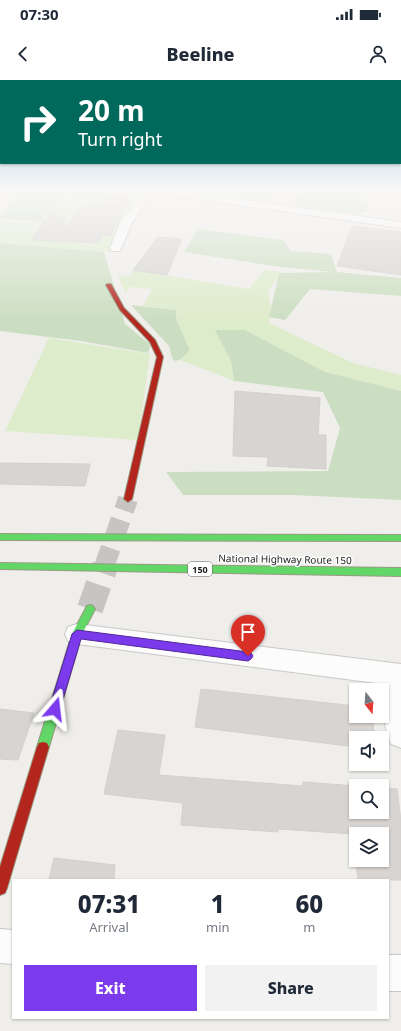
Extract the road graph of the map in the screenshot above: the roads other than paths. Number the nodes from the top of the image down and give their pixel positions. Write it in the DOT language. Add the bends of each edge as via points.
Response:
graph roads {
  1 [pos="122,233"];
  2 [pos="116,248"];
  3 [pos="109,285"];
  4 [pos="128,499"];
  5 [pos="0,537"];
  6 [pos="401,538"];
  7 [pos="0,566"];
  8 [pos="401,572"];
  9 [pos="90,609"];
  10 [pos="77,634"];
  11 [pos="394,674"];
  12 [pos="401,735"];
  13 [pos="0,888"];
  14 [pos="0,946"];
  15 [pos="12,947"];
  16 [pos="389,972"];
  17 [pos="401,973"];
  1 -- 2 [label="street"];
  3 -- 4 [label="main road" via="117,302 153,338 160,357"];
  5 -- 6 [label="main road, National Highway Route 150"];
  7 -- 8 [label="main road, National Highway Route 150 / 150"];
  9 -- 10 [label="main road"];
  10 -- 11 [label="street"];
  10 -- 13 [label="main road"];
  11 -- 12 [label="street"];
  14 -- 15 [label="street"];
  16 -- 17 [label="street"];
}
